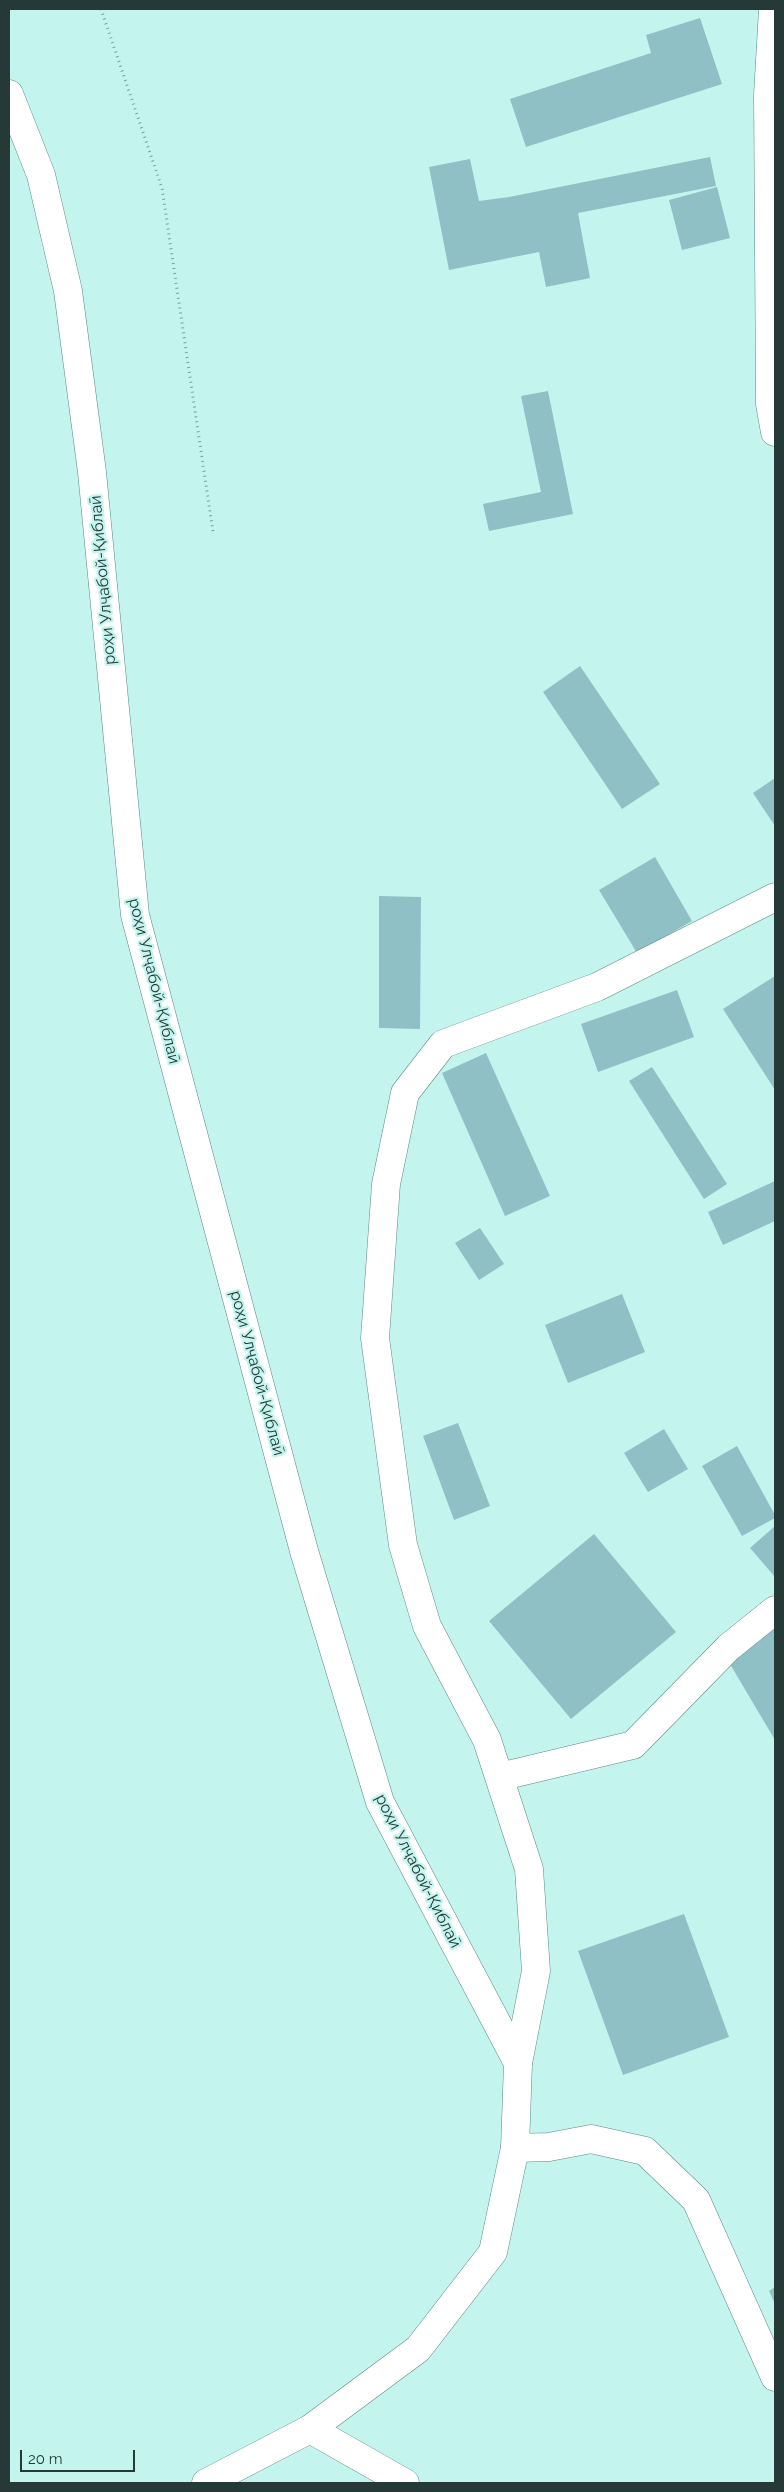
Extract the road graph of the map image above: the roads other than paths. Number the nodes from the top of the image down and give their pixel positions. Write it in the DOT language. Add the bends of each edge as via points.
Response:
graph roads {
  1 [pos="773,9"];
  2 [pos="772,93"];
  3 [pos="9,94"];
  4 [pos="775,432"];
  5 [pos="775,897"];
  6 [pos="775,1610"];
  7 [pos="499,1776"];
  8 [pos="518,2064"];
  9 [pos="515,2148"];
  10 [pos="775,2377"];
  11 [pos="310,2429"];
  12 [pos="206,2483"];
  13 [pos="405,2483"];
  1 -- 2 [label="street"];
  2 -- 4 [label="street" via="770,404"];
  3 -- 8 [label="street, роҳи Улҷабой-Қиблаӣ" via="41,175 68,291 92,472 135,915 304,1551 380,1802"];
  5 -- 7 [label="street" via="597,987 443,1044 405,1093 386,1184 375,1338 403,1545 427,1626 487,1740"];
  6 -- 7 [label="street" via="729,1647 633,1745"];
  7 -- 8 [label="street" via="529,1869 535,1953 536,1971"];
  8 -- 9 [label="street, роҳи Улҷабой-Қиблаӣ"];
  9 -- 10 [label="street" via="549,2147 592,2138 645,2151 696,2200"];
  9 -- 11 [label="street, роҳи Улҷабой-Қиблаӣ" via="493,2252 418,2349"];
  11 -- 12 [label="street, роҳи Улҷабой-Қиблаӣ"];
  11 -- 13 [label="street"];
}
